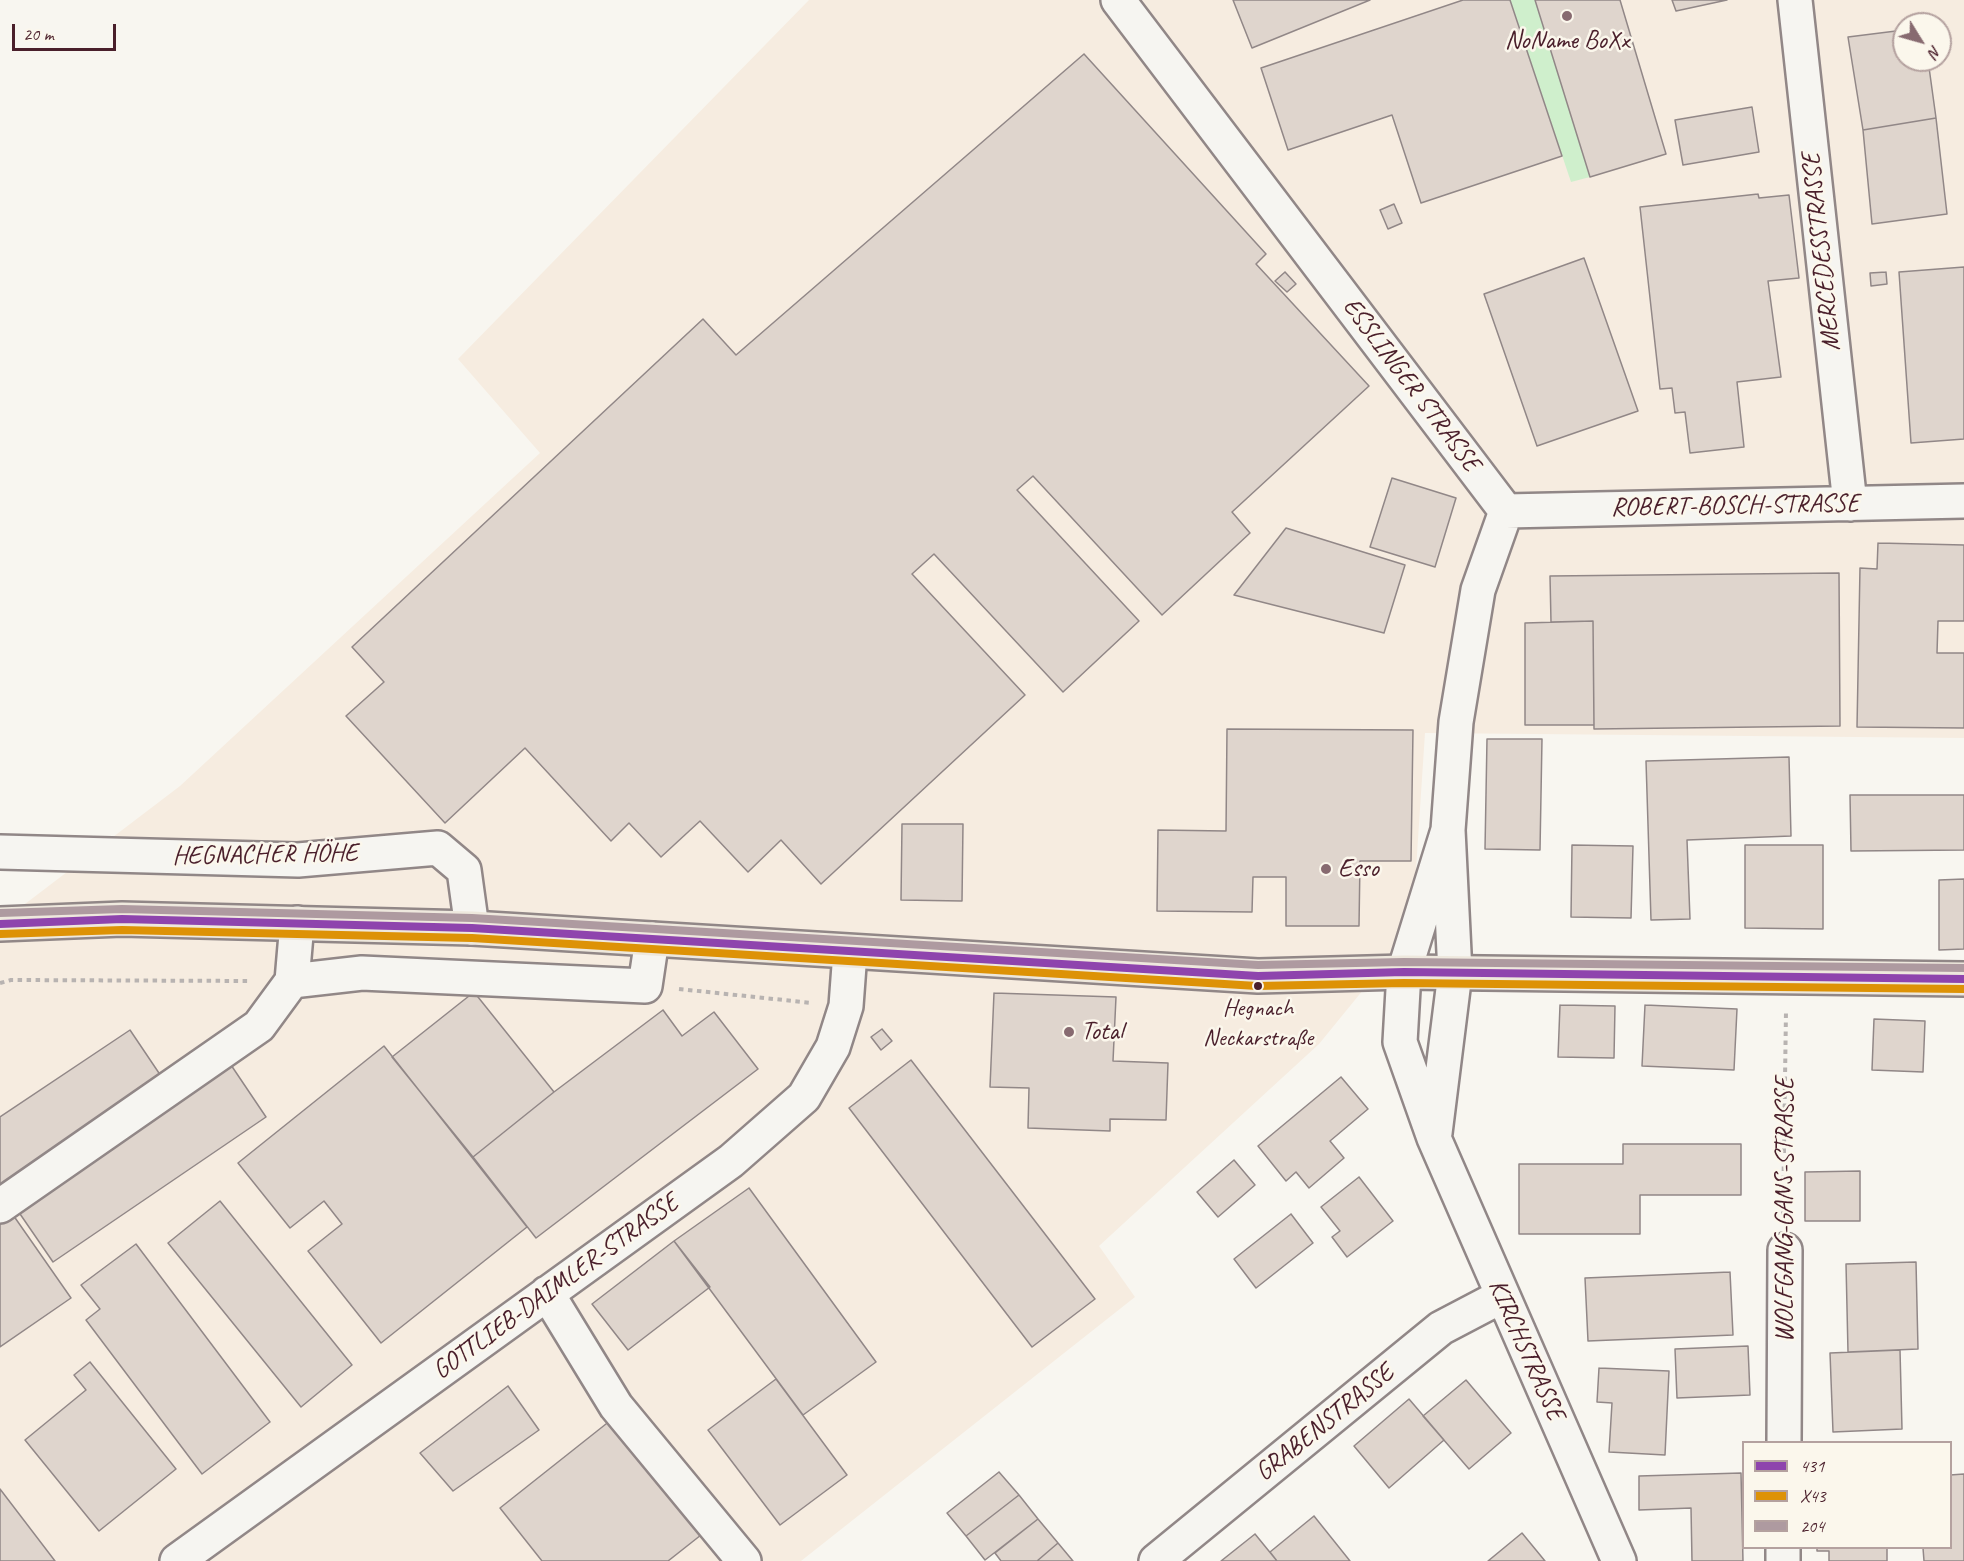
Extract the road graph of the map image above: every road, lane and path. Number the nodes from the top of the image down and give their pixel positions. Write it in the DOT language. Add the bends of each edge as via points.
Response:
graph roads {
  1 [pos="1118,0"];
  2 [pos="1795,0"];
  3 [pos="1964,501"];
  4 [pos="1850,504"];
  5 [pos="1506,510"];
  6 [pos="1448,830"];
  7 [pos="0,852"];
  8 [pos="297,923"];
  9 [pos="0,924"];
  10 [pos="472,928"];
  11 [pos="652,939"];
  12 [pos="850,952"];
  13 [pos="1404,972"];
  14 [pos="1455,973"];
  15 [pos="1787,977"];
  16 [pos="1964,979"];
  17 [pos="292,981"];
  18 [pos="0,983"];
  19 [pos="645,986"];
  20 [pos="846,1006"];
  21 [pos="1434,1138"];
  22 [pos="0,1206"];
  23 [pos="1785,1250"];
  24 [pos="547,1293"];
  25 [pos="1502,1296"];
  26 [pos="1784,1441"];
  27 [pos="177,1561"];
  28 [pos="744,1561"];
  29 [pos="1156,1561"];
  30 [pos="1619,1561"];
  1 -- 5 [label="street, ESSLINGER STRASSE"];
  2 -- 4 [label="street, MERCEDESSTRASSE"];
  3 -- 4 [label="street, ROBERT-BOSCH-STRASSE"];
  4 -- 5 [label="street, ROBERT-BOSCH-STRASSE"];
  5 -- 6 [label="street" via="1478,590 1456,722"];
  6 -- 13 [label="street"];
  6 -- 14 [label="street"];
  7 -- 10 [label="street, HEGNACHER HÖHE" via="298,860 438,848 464,870"];
  8 -- 9 [label="main road" via="123,919"];
  8 -- 10 [label="main road"];
  8 -- 17 [label="street"];
  10 -- 11 [label="main road"];
  11 -- 12 [label="main road"];
  11 -- 19 [label="street"];
  12 -- 13 [label="main road" via="1258,976"];
  12 -- 20 [label="street, GOTTLIEB-DAIMLER-STRASSE"];
  13 -- 14 [label="main road"];
  13 -- 21 [label="street, KIRCHSTRASSE" via="1400,1042"];
  14 -- 15 [label="main road"];
  14 -- 21 [label="street"];
  15 -- 16 [label="main road"];
  15 -- 23 [label="path, WOLFGANG-GANS-STRASSE" via="1782,1205"];
  17 -- 18 [label="path"];
  17 -- 19 [label="street" via="362,973"];
  17 -- 22 [label="street" via="259,1026"];
  19 -- 20 [label="path"];
  20 -- 24 [label="street, GOTTLIEB-DAIMLER-STRASSE" via="833,1047 804,1096 731,1161"];
  21 -- 25 [label="street, KIRCHSTRASSE"];
  23 -- 26 [label="street, WOLFGANG-GANS-STRASSE"];
  24 -- 27 [label="street, GOTTLIEB-DAIMLER-STRASSE"];
  24 -- 28 [label="street" via="616,1406"];
  25 -- 29 [label="street, GRABENSTRASSE" via="1441,1328"];
  25 -- 30 [label="street, KIRCHSTRASSE"];
}
